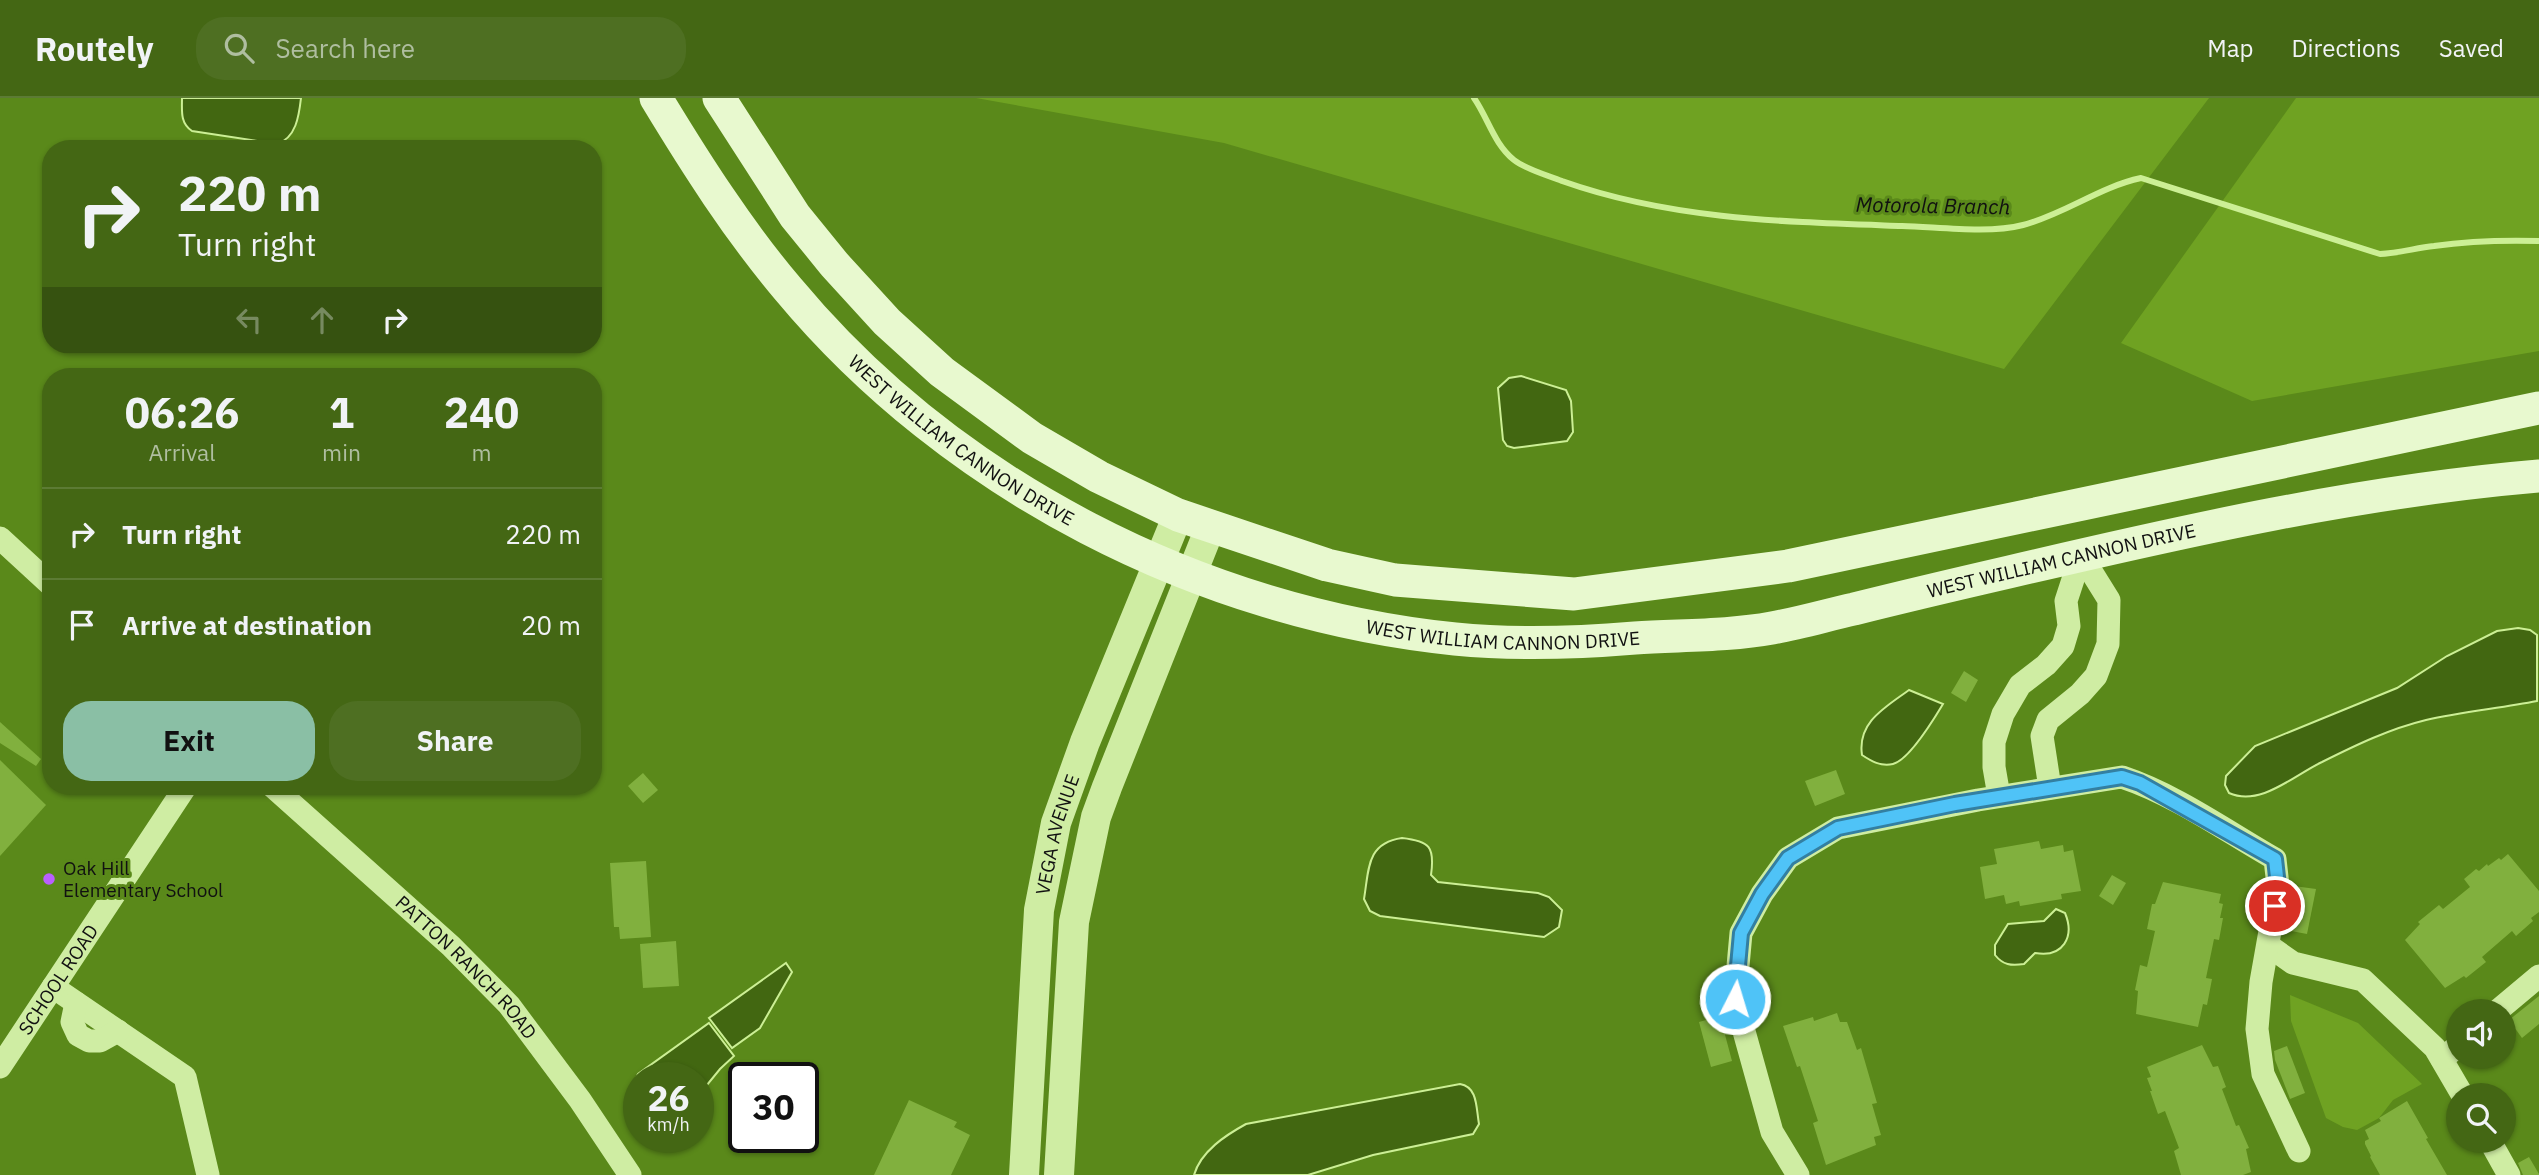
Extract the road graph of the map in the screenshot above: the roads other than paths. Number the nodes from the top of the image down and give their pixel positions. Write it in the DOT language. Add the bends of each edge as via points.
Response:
graph roads {
  1 [pos="656,98"];
  2 [pos="721,101"];
  3 [pos="674,127"];
  4 [pos="2539,408"];
  5 [pos="2539,476"];
  6 [pos="2079,505"];
  7 [pos="1178,515"];
  8 [pos="1210,528"];
  9 [pos="0,538"];
  10 [pos="2081,555"];
  11 [pos="1158,560"];
  12 [pos="1192,574"];
  13 [pos="42,577"];
  14 [pos="2050,788"];
  15 [pos="180,795"];
  16 [pos="282,795"];
  17 [pos="1999,796"];
  18 [pos="2269,946"];
  19 [pos="2539,976"];
  20 [pos="52,987"];
  21 [pos="2512,999"];
  22 [pos="2446,1051"];
  23 [pos="0,1067"];
  24 [pos="2299,1151"];
  25 [pos="2497,1153"];
  26 [pos="208,1175"];
  27 [pos="630,1175"];
  28 [pos="1024,1175"];
  29 [pos="1059,1175"];
  30 [pos="1798,1175"];
  31 [pos="2509,1175"];
  1 -- 3 [label="main road, WEST WILLIAM CANNON DRIVE"];
  2 -- 3 [label="main road" via="696,119"];
  2 -- 7 [label="main road, WEST WILLIAM CANNON DRIVE" via="794,216 887,322 942,372 1032,438"];
  3 -- 11 [label="main road, WEST WILLIAM CANNON DRIVE" via="743,234 792,294 900,402 1021,490"];
  4 -- 6 [label="main road, WEST WILLIAM CANNON DRIVE"];
  5 -- 10 [label="main road, WEST WILLIAM CANNON DRIVE" via="2352,499"];
  6 -- 8 [label="main road, WEST WILLIAM CANNON DRIVE" via="1788,566 1574,594 1395,580 1327,565"];
  6 -- 10 [label="main road"];
  7 -- 8 [label="main road, WEST WILLIAM CANNON DRIVE"];
  7 -- 11 [label="street, VEGA AVENUE"];
  8 -- 12 [label="street, VEGA AVENUE"];
  9 -- 13 [label="street"];
  10 -- 12 [label="main road, WEST WILLIAM CANNON DRIVE" via="1768,629 1569,643 1457,639 1377,628 1273,603"];
  10 -- 14 [label="street" via="2109,600 2108,644 2096,676 2048,720 2042,736"];
  10 -- 17 [label="street" via="2066,601 2069,626 2063,646 2020,685 2003,715 1994,742"];
  11 -- 12 [label="main road, WEST WILLIAM CANNON DRIVE"];
  11 -- 28 [label="street, VEGA AVENUE" via="1056,823 1039,909"];
  12 -- 29 [label="street, VEGA AVENUE" via="1107,787 1083,869 1073,922"];
  14 -- 17 [label="street"];
  14 -- 18 [label="street" via="2122,777 2275,859 2278,886"];
  15 -- 20 [label="street, SCHOOL ROAD"];
  16 -- 27 [label="street, PATTON RANCH ROAD" via="451,946 509,1005"];
  17 -- 30 [label="street" via="1838,828 1788,858 1746,923 1741,933 1735,999 1772,1132"];
  18 -- 22 [label="street" via="2293,963 2363,980 2435,1048"];
  18 -- 24 [label="street" via="2257,1029 2263,1074"];
  19 -- 21 [label="street"];
  20 -- 23 [label="street, SCHOOL ROAD"];
  20 -- 26 [label="street" via="185,1077"];
  25 -- 31 [label="street"];
}
